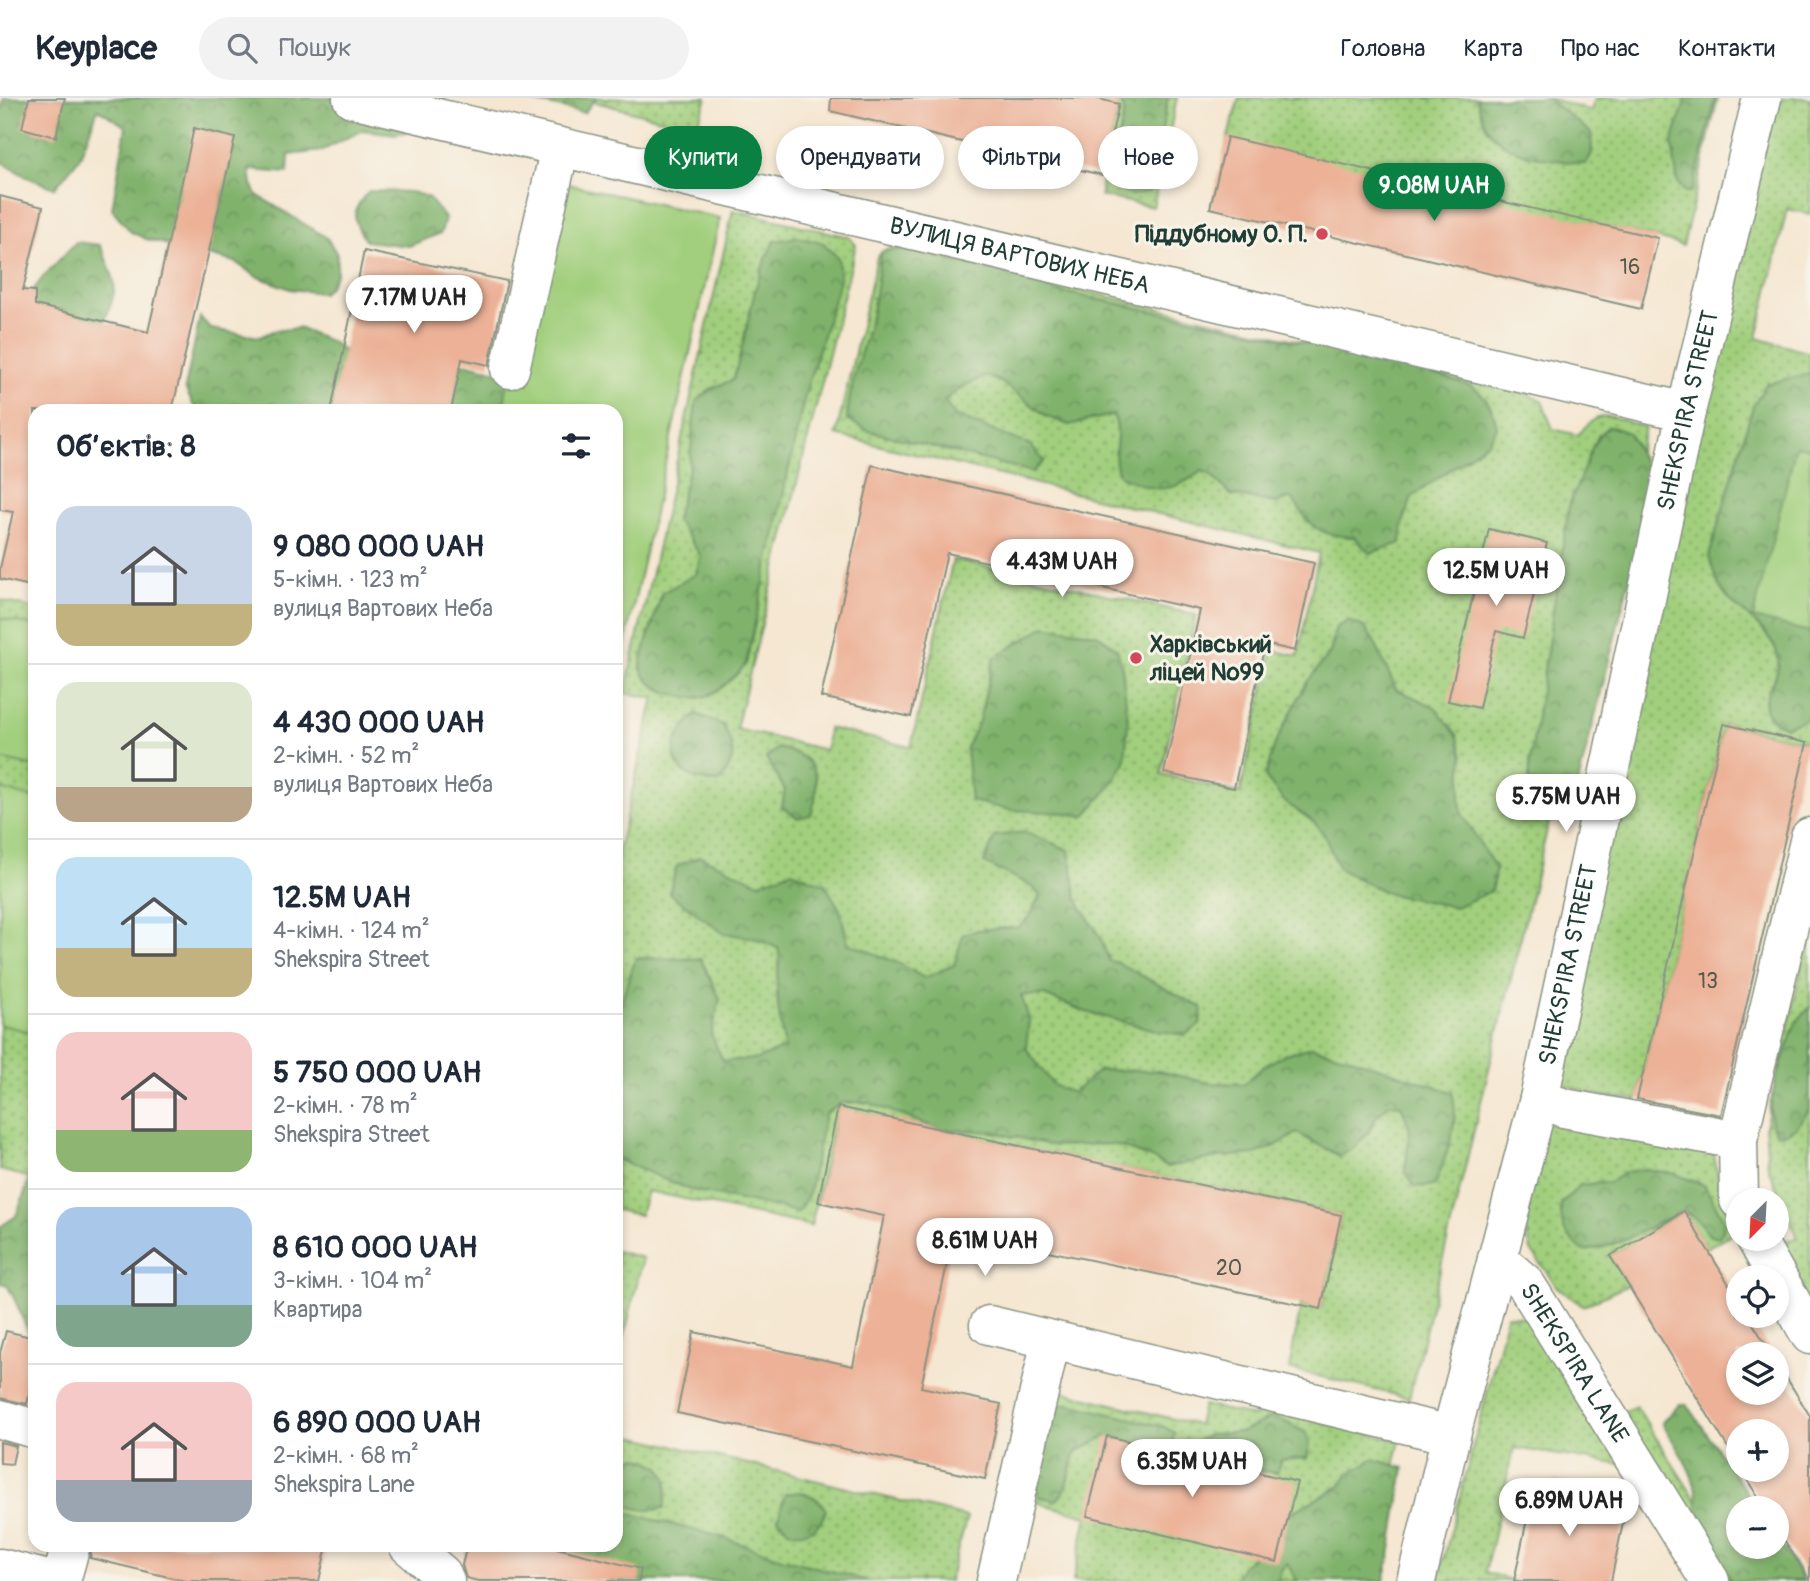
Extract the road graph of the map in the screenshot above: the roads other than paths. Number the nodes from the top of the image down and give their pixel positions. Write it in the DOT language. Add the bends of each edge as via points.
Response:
graph roads {
  1 [pos="352,98"];
  2 [pos="1762,98"];
  3 [pos="560,147"];
  4 [pos="510,369"];
  5 [pos="1686,412"];
  6 [pos="1810,837"];
  7 [pos="1539,1099"];
  8 [pos="1738,1140"];
  9 [pos="1739,1188"];
  10 [pos="1763,1251"];
  11 [pos="1497,1259"];
  12 [pos="989,1325"];
  13 [pos="1810,1335"];
  14 [pos="1051,1340"];
  15 [pos="0,1419"];
  16 [pos="28,1427"];
  17 [pos="1451,1435"];
  18 [pos="69,1552"];
  19 [pos="416,1552"];
  20 [pos="0,1568"];
  21 [pos="52,1581"];
  22 [pos="61,1581"];
  23 [pos="445,1581"];
  24 [pos="996,1581"];
  25 [pos="1416,1581"];
  26 [pos="1710,1581"];
  1 -- 3 [label="street, ВУЛИЦЯ ВАРТОВИХ НЕБА"];
  2 -- 5 [label="street, SHEKSPIRA STREET"];
  3 -- 4 [label="street"];
  3 -- 5 [label="street, ВУЛИЦЯ ВАРТОВИХ НЕБА"];
  5 -- 7 [label="street, SHEKSPIRA STREET"];
  6 -- 8 [label="street"];
  7 -- 8 [label="street" via="1564,1108"];
  7 -- 11 [label="street, SHEKSPIRA STREET"];
  8 -- 9 [label="street"];
  10 -- 13 [label="street"];
  11 -- 17 [label="street, SHEKSPIRA STREET"];
  11 -- 26 [label="street, SHEKSPIRA LANE" via="1525,1283"];
  12 -- 14 [label="street"];
  14 -- 17 [label="street"];
  14 -- 24 [label="street"];
  15 -- 16 [label="street"];
  17 -- 25 [label="street, SHEKSPIRA STREET"];
  18 -- 22 [label="street"];
  19 -- 23 [label="street"];
  20 -- 21 [label="street"];
}
